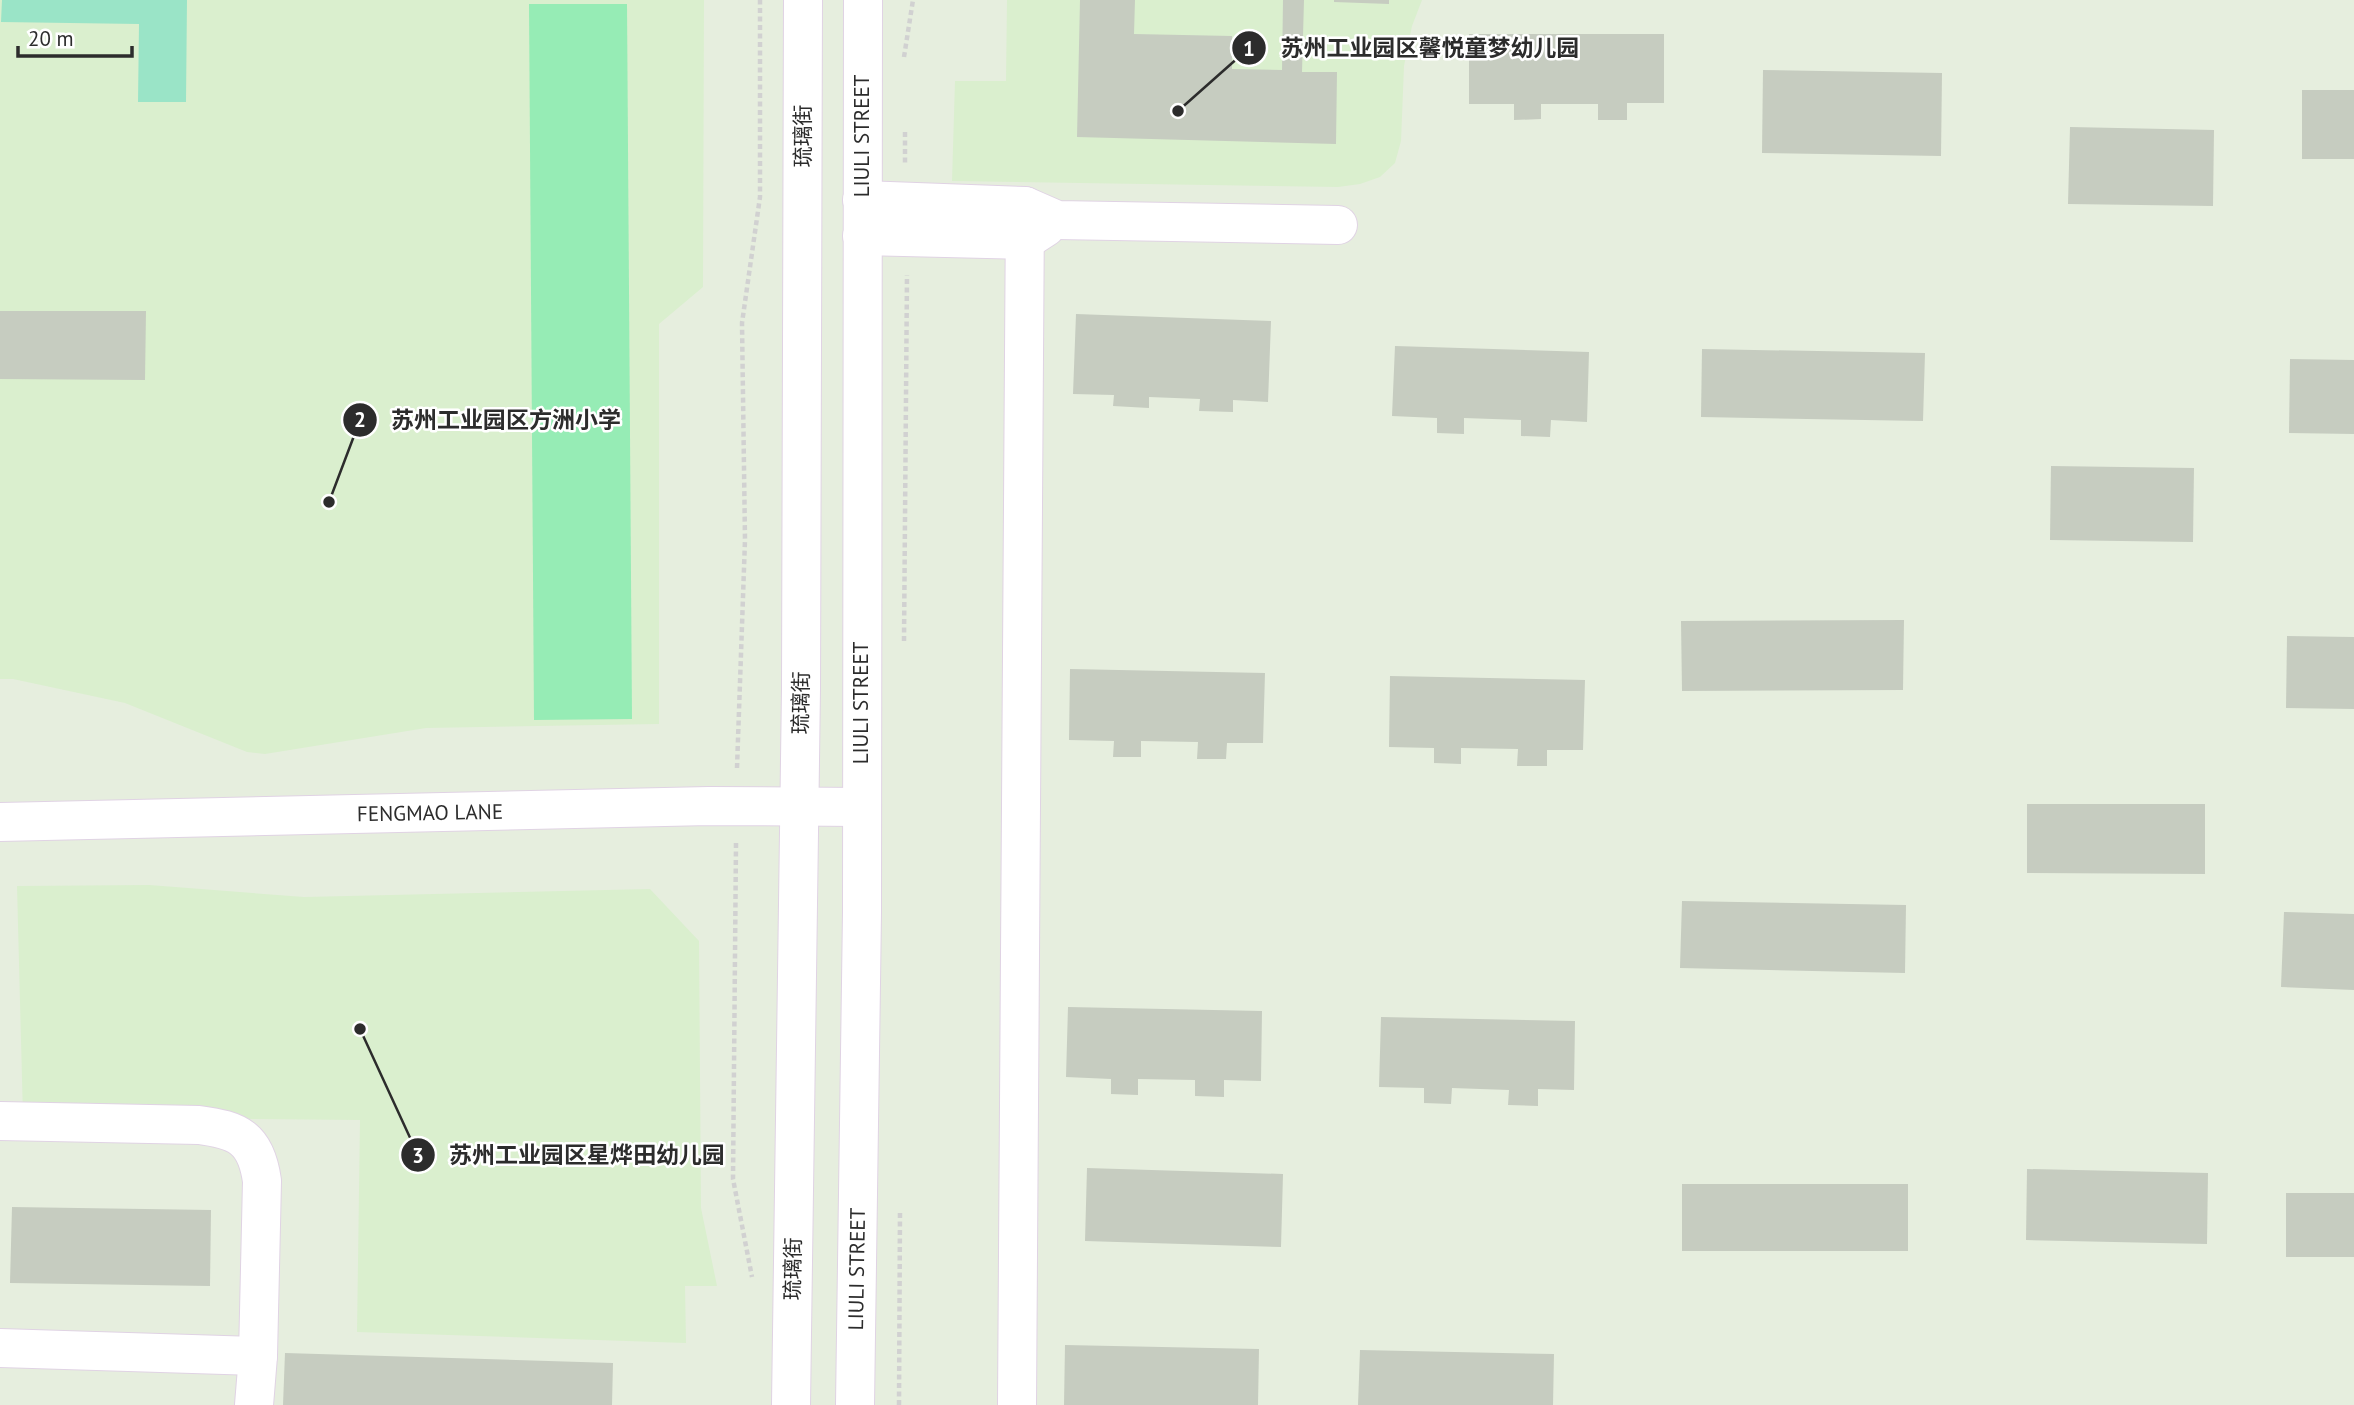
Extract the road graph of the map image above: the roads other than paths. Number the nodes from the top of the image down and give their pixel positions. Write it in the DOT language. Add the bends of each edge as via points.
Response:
graph roads {
  1 [pos="803,0"];
  2 [pos="863,0"];
  3 [pos="862,218"];
  4 [pos="1036,222"];
  5 [pos="1338,225"];
  6 [pos="799,807"];
  7 [pos="860,807"];
  8 [pos="0,822"];
  9 [pos="0,1121"];
  10 [pos="0,1348"];
  11 [pos="258,1356"];
  12 [pos="254,1405"];
  13 [pos="791,1405"];
  14 [pos="855,1405"];
  15 [pos="1017,1405"];
  1 -- 6 [label="street, 琉璃街"];
  2 -- 3 [label="street, LIULI STREET"];
  3 -- 4 [label="street"];
  3 -- 7 [label="street, LIULI STREET"];
  4 -- 5 [label="street"];
  4 -- 15 [label="street"];
  6 -- 7 [label="street, FENGMAO LANE"];
  6 -- 8 [label="street, FENGMAO LANE"];
  6 -- 13 [label="street, 琉璃街"];
  7 -- 14 [label="street, LIULI STREET"];
  9 -- 11 [label="street" via="199,1125 241,1136 259,1163 262,1181"];
  10 -- 11 [label="street"];
  11 -- 12 [label="street"];
}
